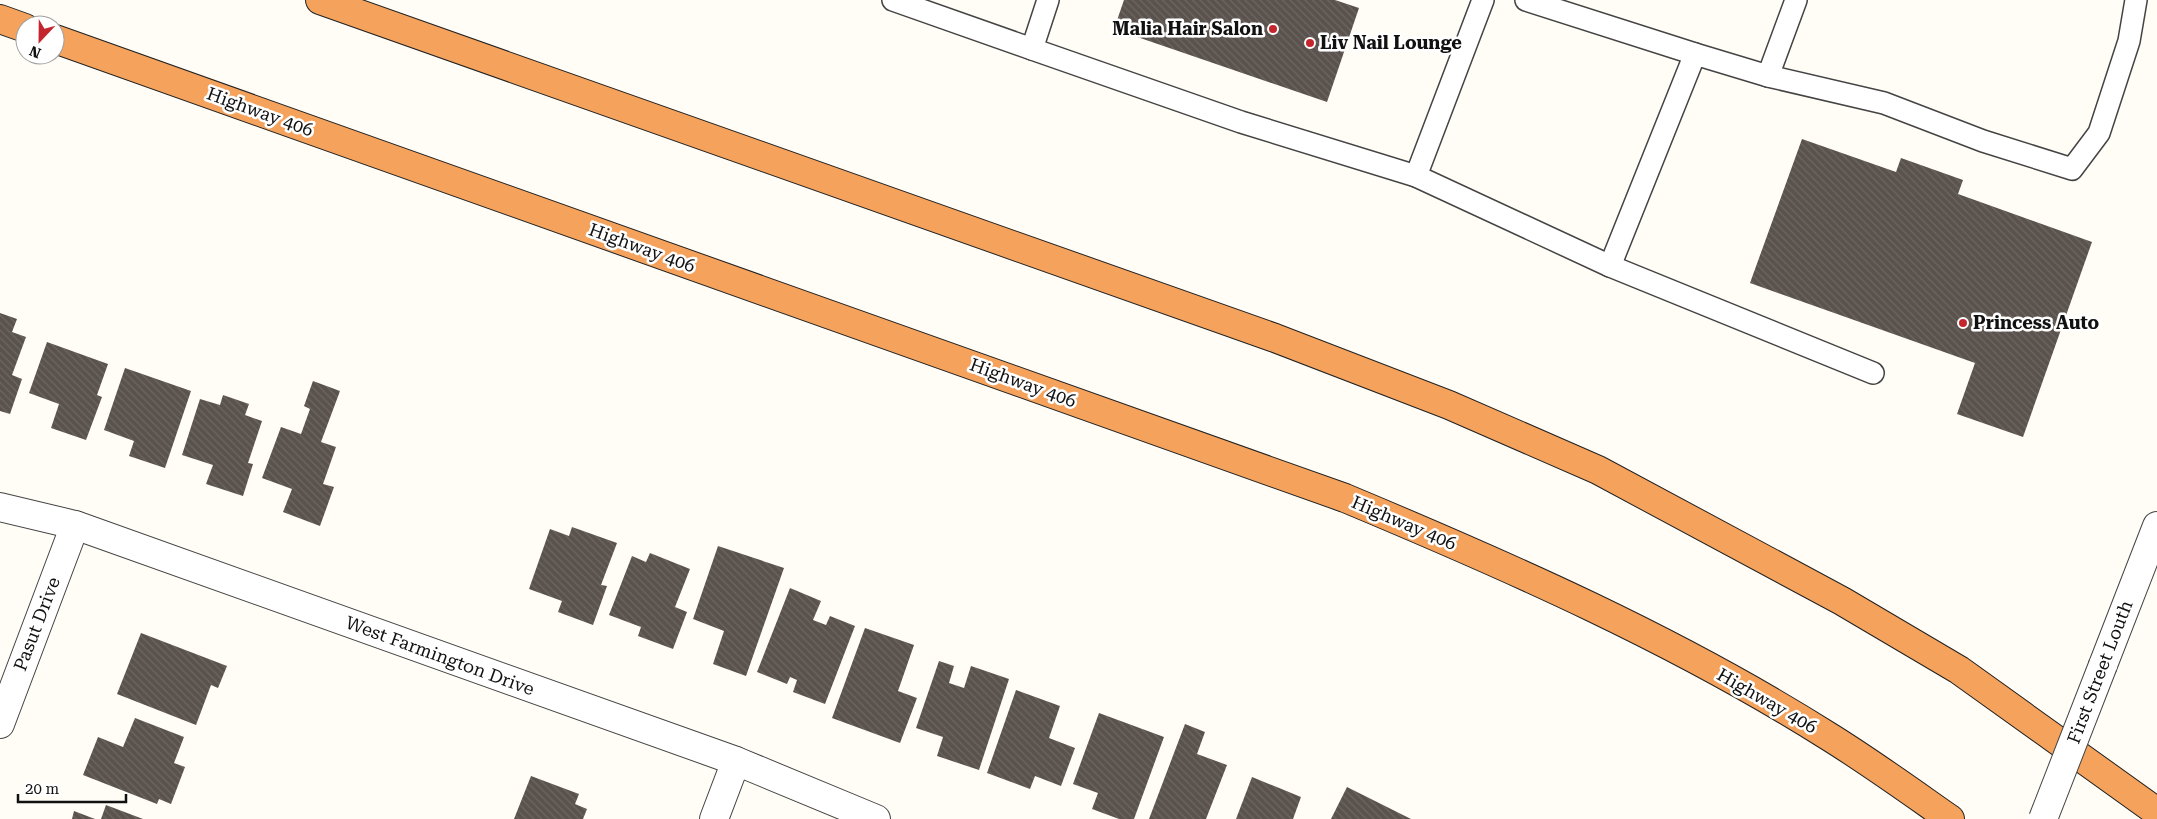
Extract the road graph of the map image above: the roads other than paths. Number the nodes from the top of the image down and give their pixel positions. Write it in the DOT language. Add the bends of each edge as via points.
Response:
graph roads {
  1 [pos="320,0"];
  2 [pos="893,0"];
  3 [pos="1048,0"];
  4 [pos="1483,0"];
  5 [pos="1526,0"];
  6 [pos="1796,0"];
  7 [pos="2136,0"];
  8 [pos="0,19"];
  9 [pos="15,24"];
  10 [pos="65,43"];
  11 [pos="1032,50"];
  12 [pos="1695,54"];
  13 [pos="1768,76"];
  14 [pos="1416,176"];
  15 [pos="1610,266"];
  16 [pos="1873,373"];
  17 [pos="0,507"];
  18 [pos="75,525"];
  19 [pos="2157,526"];
  20 [pos="0,724"];
  21 [pos="736,761"];
  22 [pos="2157,812"];
  23 [pos="714,819"];
  24 [pos="876,819"];
  25 [pos="1950,819"];
  26 [pos="2043,819"];
  1 -- 22 [label="highway" via="1275,338 1449,405 1598,470 1842,601 1959,670"];
  2 -- 11 [label="lane"];
  3 -- 11 [label="lane"];
  4 -- 14 [label="lane"];
  5 -- 12 [label="lane"];
  6 -- 13 [label="lane"];
  7 -- 13 [label="lane" via="2129,41 2099,133 2072,169 1983,141 1884,103"];
  8 -- 9 [label="highway"];
  10 -- 25 [label="highway, Highway 406" via="1345,498 1493,560 1735,681 1829,736"];
  11 -- 14 [label="lane" via="1241,122"];
  12 -- 13 [label="lane"];
  12 -- 15 [label="lane"];
  14 -- 15 [label="lane"];
  15 -- 16 [label="lane"];
  17 -- 18 [label="street, West Farmington Drive"];
  18 -- 20 [label="street, Pasut Drive"];
  18 -- 21 [label="street, West Farmington Drive"];
  19 -- 26 [label="street, First Street Louth, bridge"];
  21 -- 23 [label="street"];
  21 -- 24 [label="street, West Farmington Drive"];
}
